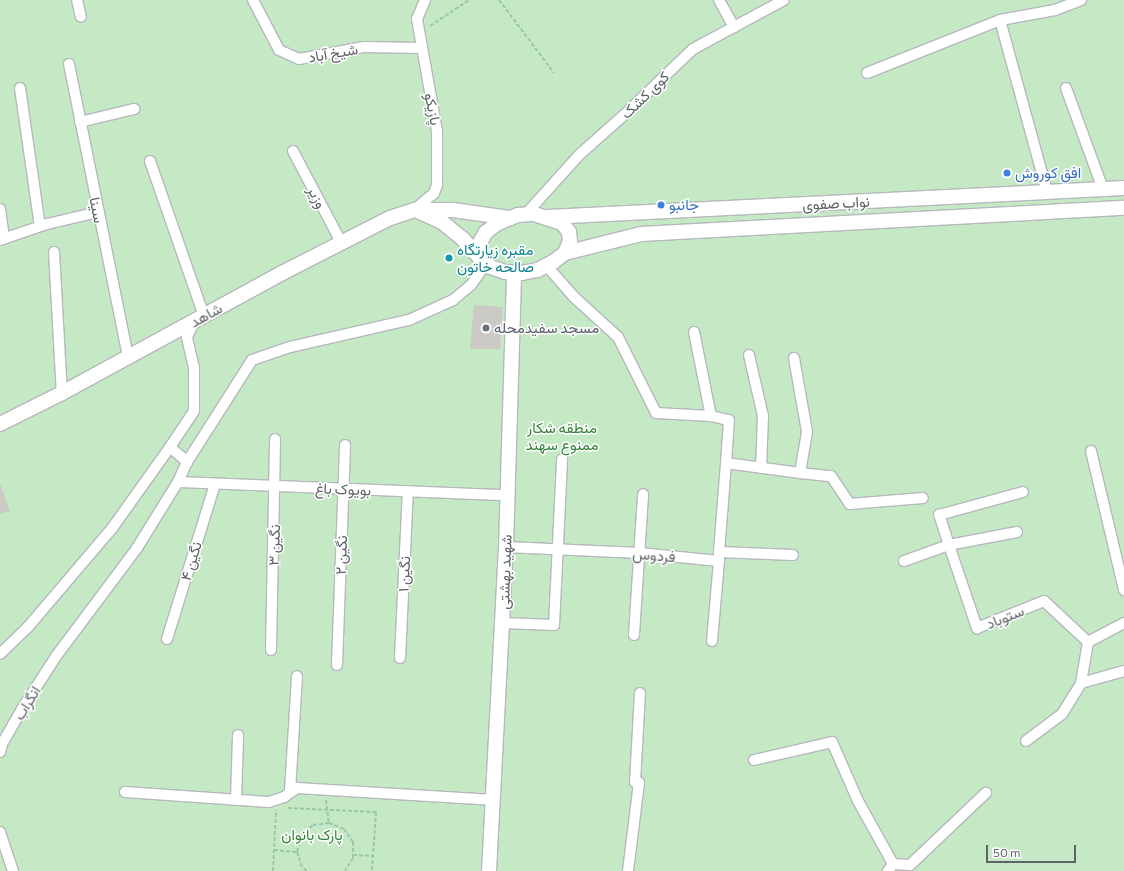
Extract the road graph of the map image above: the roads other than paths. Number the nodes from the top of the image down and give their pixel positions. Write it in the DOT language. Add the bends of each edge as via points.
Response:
graph roads {
  1 [pos="77,0"];
  2 [pos="253,0"];
  3 [pos="424,0"];
  4 [pos="719,0"];
  5 [pos="784,0"];
  6 [pos="1081,0"];
  7 [pos="81,17"];
  8 [pos="1000,20"];
  9 [pos="734,27"];
  10 [pos="421,48"];
  11 [pos="68,64"];
  12 [pos="868,73"];
  13 [pos="20,88"];
  14 [pos="1066,88"];
  15 [pos="134,109"];
  16 [pos="80,122"];
  17 [pos="293,151"];
  18 [pos="150,161"];
  19 [pos="1103,188"];
  20 [pos="1124,188"];
  21 [pos="1047,192"];
  22 [pos="1124,208"];
  23 [pos="0,209"];
  24 [pos="414,210"];
  25 [pos="98,212"];
  26 [pos="524,215"];
  27 [pos="548,217"];
  28 [pos="510,218"];
  29 [pos="40,226"];
  30 [pos="2,239"];
  31 [pos="341,242"];
  32 [pos="54,252"];
  33 [pos="565,253"];
  34 [pos="482,262"];
  35 [pos="546,265"];
  36 [pos="514,273"];
  37 [pos="199,319"];
  38 [pos="694,332"];
  39 [pos="749,355"];
  40 [pos="128,356"];
  41 [pos="794,358"];
  42 [pos="62,394"];
  43 [pos="711,416"];
  44 [pos="0,424"];
  45 [pos="275,439"];
  46 [pos="345,444"];
  47 [pos="170,447"];
  48 [pos="1091,451"];
  49 [pos="562,459"];
  50 [pos="188,462"];
  51 [pos="726,463"];
  52 [pos="761,468"];
  53 [pos="800,473"];
  54 [pos="178,482"];
  55 [pos="215,484"];
  56 [pos="275,486"];
  57 [pos="344,489"];
  58 [pos="408,491"];
  59 [pos="1023,492"];
  60 [pos="643,494"];
  61 [pos="507,495"];
  62 [pos="923,498"];
  63 [pos="1017,532"];
  64 [pos="949,545"];
  65 [pos="506,547"];
  66 [pos="556,550"];
  67 [pos="640,553"];
  68 [pos="793,555"];
  69 [pos="719,556"];
  70 [pos="904,561"];
  71 [pos="1124,590"];
  72 [pos="503,622"];
  73 [pos="1124,623"];
  74 [pos="634,635"];
  75 [pos="167,640"];
  76 [pos="712,641"];
  77 [pos="1088,642"];
  78 [pos="271,650"];
  79 [pos="0,654"];
  80 [pos="400,658"];
  81 [pos="337,665"];
  82 [pos="1124,671"];
  83 [pos="297,676"];
  84 [pos="1081,683"];
  85 [pos="640,694"];
  86 [pos="238,734"];
  87 [pos="1026,740"];
  88 [pos="0,752"];
  89 [pos="754,760"];
  90 [pos="290,791"];
  91 [pos="125,792"];
  92 [pos="986,793"];
  93 [pos="236,800"];
  94 [pos="491,800"];
  95 [pos="0,832"];
  96 [pos="890,868"];
  97 [pos="13,871"];
  98 [pos="489,871"];
  99 [pos="628,871"];
  1 -- 7 [label="street"];
  2 -- 10 [label="street, شیخ آباد" via="279,50 299,59 364,47"];
  3 -- 10 [label="street, پازیکو" via="417,19"];
  4 -- 9 [label="street"];
  5 -- 9 [label="street, کوی کشک"];
  6 -- 8 [label="street" via="1055,10"];
  8 -- 12 [label="street"];
  8 -- 21 [label="street"];
  9 -- 26 [label="street, کوی کشک" via="693,48 579,156"];
  10 -- 24 [label="street, پازیکو" via="438,131 437,185 434,193"];
  11 -- 16 [label="street, سینا"];
  13 -- 29 [label="street"];
  14 -- 19 [label="street"];
  15 -- 16 [label="street"];
  16 -- 25 [label="street, سینا"];
  17 -- 31 [label="street, وزیر"];
  18 -- 37 [label="street"];
  19 -- 20 [label="street, نواب صفوی"];
  19 -- 21 [label="street, نواب صفوی"];
  21 -- 27 [label="street, نواب صفوی"];
  22 -- 33 [label="street, نواب صفوی" via="641,234"];
  23 -- 30 [label="street"];
  24 -- 28 [label="street, شاهد" via="453,210"];
  24 -- 31 [label="street, شاهد" via="390,218"];
  24 -- 34 [label="street" via="442,222 462,238"];
  25 -- 29 [label="street"];
  25 -- 40 [label="street, سینا"];
  26 -- 27 [label="street"];
  26 -- 28 [label="street"];
  27 -- 33 [label="street" via="562,223 569,232 570,241"];
  28 -- 34 [label="street" via="486,232 478,244"];
  29 -- 30 [label="street"];
  31 -- 37 [label="street, شاهد"];
  32 -- 42 [label="street"];
  33 -- 35 [label="street"];
  34 -- 36 [label="street" via="493,269"];
  34 -- 50 [label="street, انگراب" via="471,285 453,300 409,320 290,347 252,360"];
  35 -- 36 [label="street" via="537,270"];
  35 -- 43 [label="street" via="574,297 618,337 656,413"];
  36 -- 61 [label="street, شهید بهشتی"];
  37 -- 40 [label="street, شاهد"];
  37 -- 47 [label="street" via="187,337 194,368 194,411"];
  38 -- 43 [label="street"];
  39 -- 52 [label="street" via="763,416"];
  40 -- 42 [label="street, شاهد"];
  41 -- 53 [label="street" via="807,432"];
  42 -- 44 [label="street, شاهد"];
  43 -- 51 [label="street" via="729,420"];
  45 -- 56 [label="street, نگین ۳"];
  46 -- 57 [label="street, نگین ۲"];
  47 -- 50 [label="street"];
  47 -- 79 [label="street" via="113,527 28,627"];
  48 -- 71 [label="street"];
  49 -- 66 [label="street"];
  50 -- 54 [label="street, انگراب"];
  51 -- 52 [label="street"];
  51 -- 69 [label="street"];
  52 -- 53 [label="street"];
  53 -- 62 [label="street" via="831,476 850,504"];
  54 -- 55 [label="street, بویوک باغ"];
  54 -- 88 [label="street, انگراب" via="137,548 57,655 22,709"];
  55 -- 56 [label="street, بویوک باغ"];
  55 -- 75 [label="street, نگین ۴"];
  56 -- 57 [label="street, بویوک باغ"];
  56 -- 78 [label="street, نگین ۳"];
  57 -- 58 [label="street, بویوک باغ"];
  57 -- 81 [label="street, نگین ۲"];
  58 -- 61 [label="street, بویوک باغ"];
  58 -- 80 [label="street, نگین ۱"];
  59 -- 64 [label="street" via="940,514"];
  60 -- 67 [label="street"];
  61 -- 65 [label="street, شهید بهشتی"];
  63 -- 64 [label="street"];
  64 -- 70 [label="street"];
  64 -- 77 [label="street, ستوباد" via="977,628 1044,601"];
  65 -- 66 [label="street, فردوس"];
  65 -- 72 [label="street, شهید بهشتی"];
  66 -- 67 [label="street, فردوس"];
  66 -- 72 [label="street" via="554,625"];
  67 -- 69 [label="street, فردوس"];
  67 -- 74 [label="street"];
  68 -- 69 [label="street, فردوس"];
  69 -- 76 [label="street"];
  72 -- 94 [label="street, شهید بهشتی"];
  73 -- 77 [label="street"];
  77 -- 84 [label="street"];
  82 -- 84 [label="street"];
  83 -- 90 [label="street"];
  84 -- 87 [label="street" via="1062,714"];
  85 -- 99 [label="street" via="635,782 639,783"];
  86 -- 93 [label="street"];
  89 -- 96 [label="street" via="832,742"];
  90 -- 93 [label="street" via="284,797 269,802"];
  90 -- 94 [label="street" via="297,788"];
  91 -- 93 [label="street"];
  92 -- 96 [label="street" via="910,864"];
  94 -- 98 [label="street, شهید بهشتی"];
  95 -- 97 [label="street"];
}
